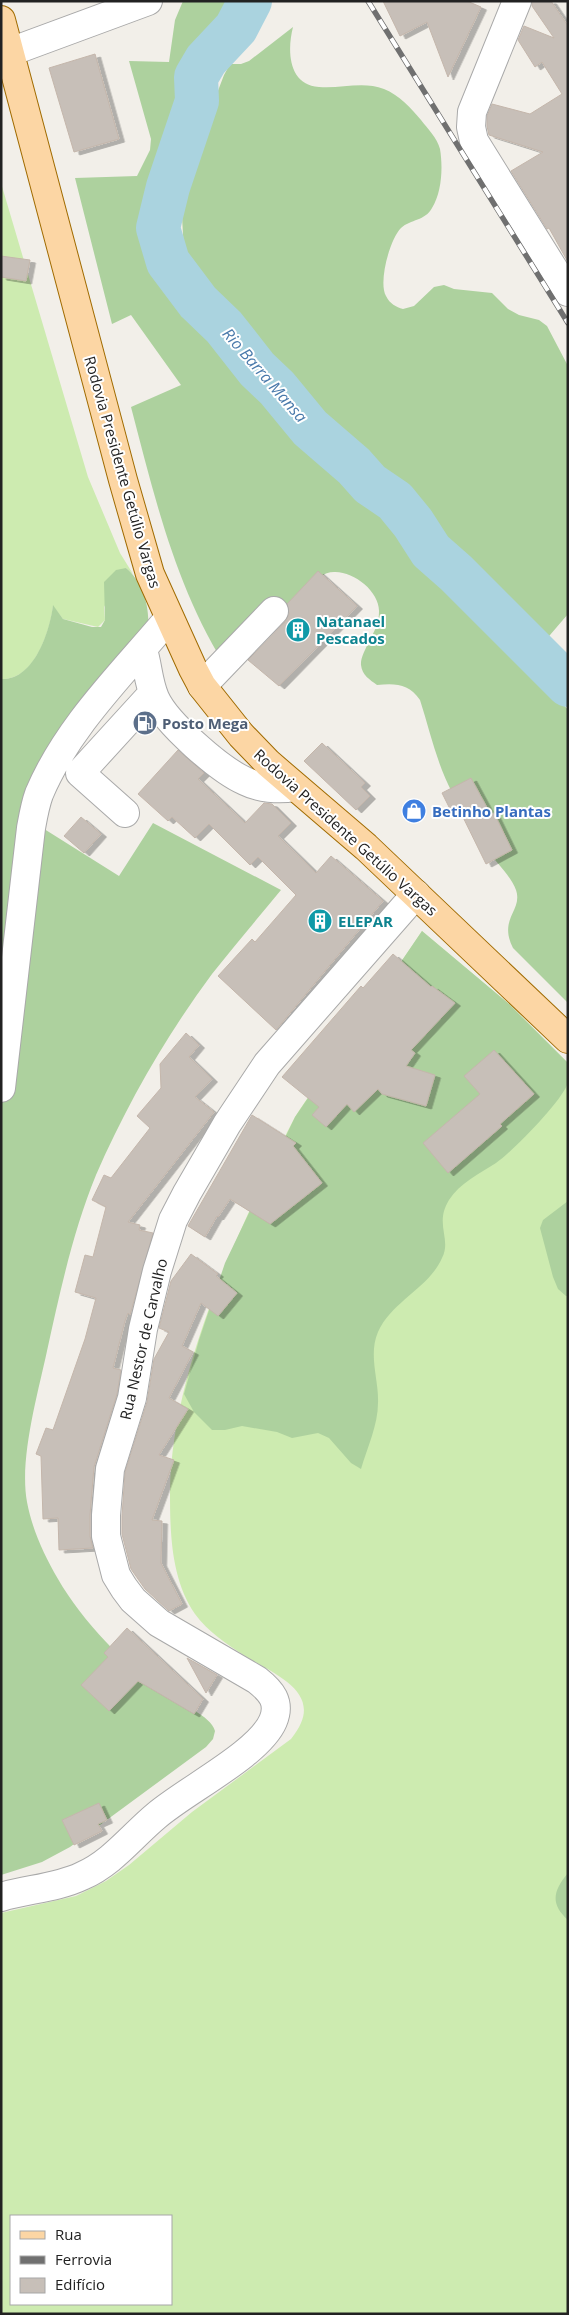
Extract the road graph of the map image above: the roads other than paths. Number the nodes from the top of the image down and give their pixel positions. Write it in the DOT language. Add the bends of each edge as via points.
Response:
graph roads {
  1 [pos="148,1"];
  2 [pos="517,1"];
  3 [pos="1,20"];
  4 [pos="10,52"];
  5 [pos="568,292"];
  6 [pos="274,611"];
  7 [pos="169,618"];
  8 [pos="143,650"];
  9 [pos="202,686"];
  10 [pos="153,694"];
  11 [pos="294,786"];
  12 [pos="125,813"];
  13 [pos="416,894"];
  14 [pos="568,1039"];
  15 [pos="1,1088"];
  16 [pos="1,1897"];
  1 -- 4 [label="street"];
  2 -- 5 [label="street" via="472,112 471,127 474,141"];
  3 -- 4 [label="main road, Rodovia Presidente Getúlio Vargas"];
  4 -- 7 [label="main road, Rodovia Presidente Getúlio Vargas" via="125,490 150,574"];
  6 -- 9 [label="street"];
  7 -- 8 [label="street"];
  7 -- 9 [label="main road, Rodovia Presidente Getúlio Vargas"];
  8 -- 10 [label="street"];
  8 -- 15 [label="street" via="68,741 38,796 31,828"];
  9 -- 11 [label="main road, Rodovia Presidente Getúlio Vargas" via="241,736"];
  10 -- 11 [label="street" via="164,712 224,769 255,784 281,788"];
  10 -- 12 [label="street" via="80,773"];
  11 -- 13 [label="main road, Rodovia Presidente Getúlio Vargas"];
  13 -- 14 [label="main road, Rodovia Presidente Getúlio Vargas"];
  13 -- 16 [label="street, Rua Nestor de Carvalho" via="267,1064 187,1193 173,1220 157,1271 132,1398 110,1469 106,1536 116,1575 124,1588 159,1623 269,1689 276,1705 273,1722 247,1751 168,1806 93,1870 71,1881"];
}
